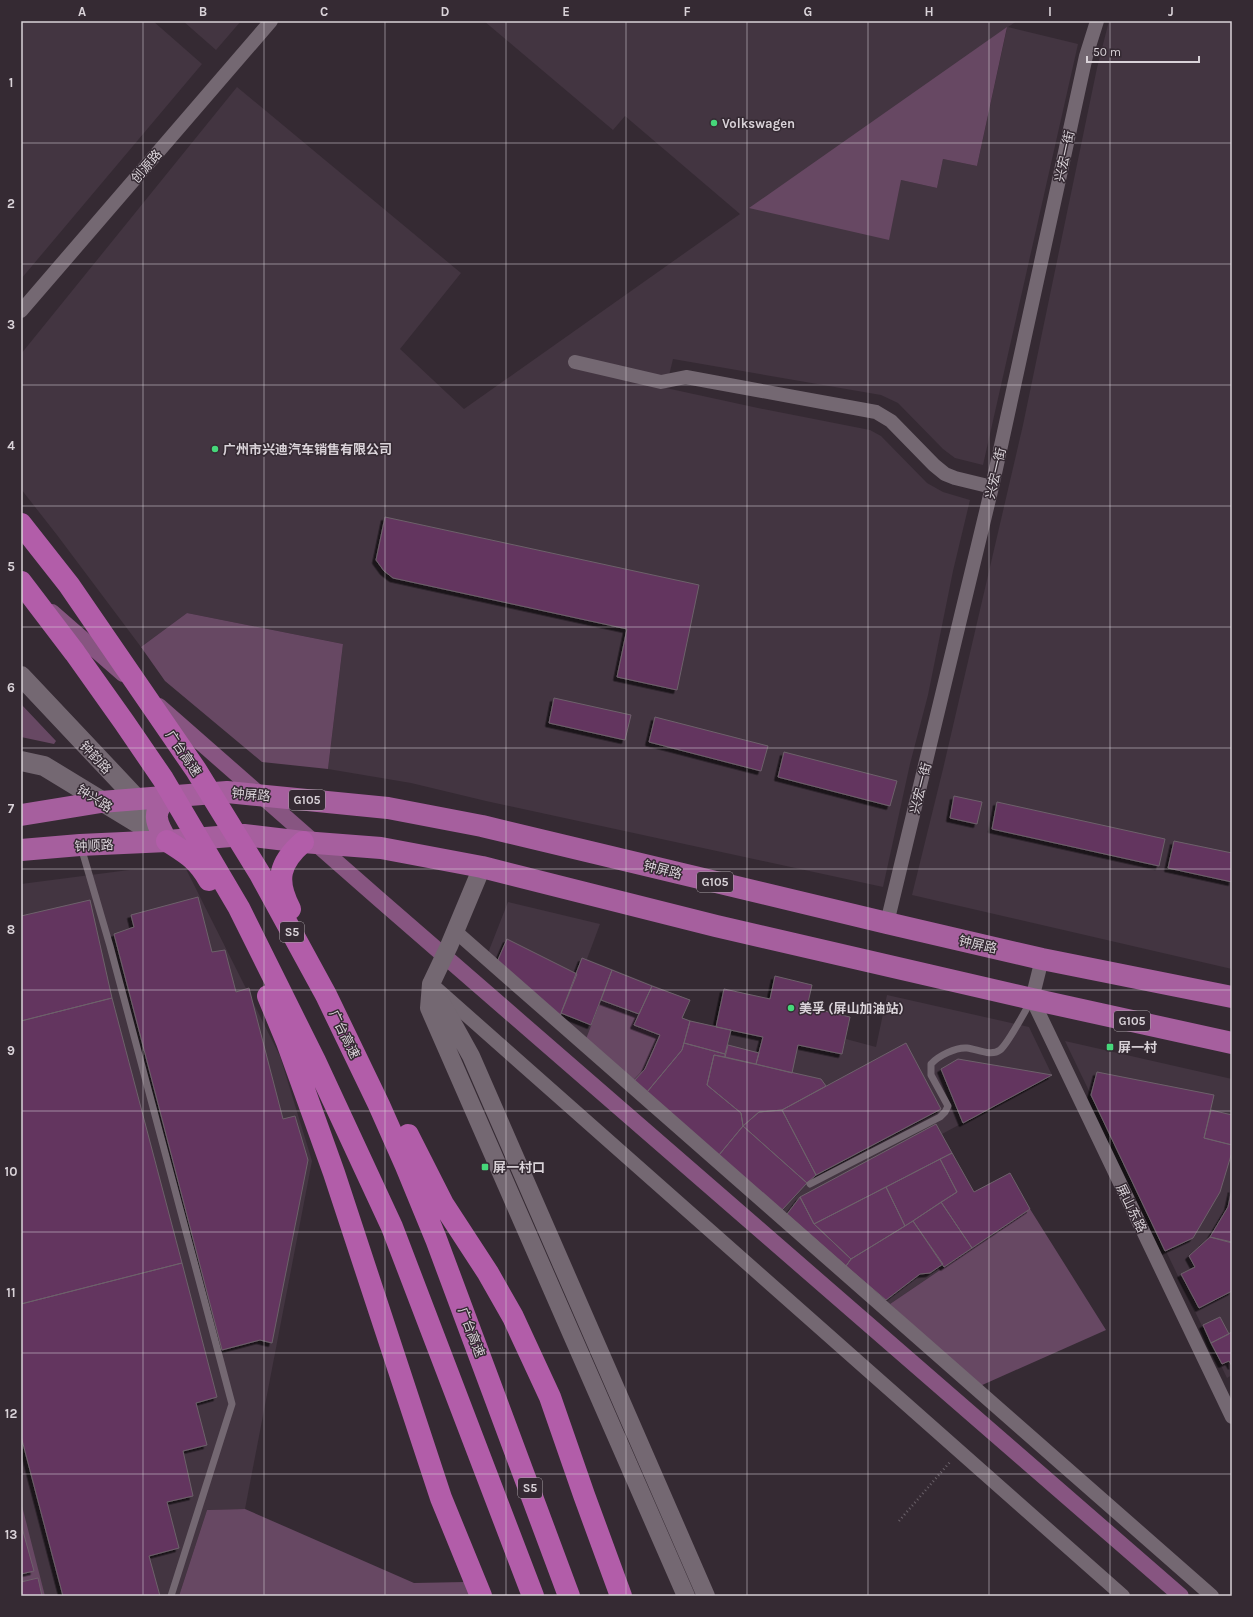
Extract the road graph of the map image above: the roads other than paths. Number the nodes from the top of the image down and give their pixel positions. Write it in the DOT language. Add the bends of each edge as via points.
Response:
graph roads {
  1 [pos="271,21"];
  2 [pos="1096,21"];
  3 [pos="21,311"];
  4 [pos="575,362"];
  5 [pos="992,487"];
  6 [pos="21,524"];
  7 [pos="21,582"];
  8 [pos="21,676"];
  9 [pos="21,761"];
  10 [pos="170,796"];
  11 [pos="136,798"];
  12 [pos="101,802"];
  13 [pos="21,816"];
  14 [pos="167,841"];
  15 [pos="303,842"];
  16 [pos="80,845"];
  17 [pos="21,850"];
  18 [pos="482,867"];
  19 [pos="887,923"];
  20 [pos="452,938"];
  21 [pos="1042,959"];
  22 [pos="431,984"];
  23 [pos="1232,997"];
  24 [pos="1032,999"];
  25 [pos="1232,1043"];
  26 [pos="810,1184"];
  27 [pos="1232,1417"];
  28 [pos="171,1596"];
  29 [pos="481,1596"];
  30 [pos="532,1596"];
  31 [pos="569,1596"];
  32 [pos="621,1596"];
  33 [pos="686,1596"];
  34 [pos="706,1596"];
  35 [pos="1123,1596"];
  36 [pos="1212,1596"];
  1 -- 3 [label="street, 创源路"];
  2 -- 5 [label="street, 兴宏一街" via="1086,56"];
  4 -- 5 [label="street" via="661,382 686,376 876,412 892,421 945,474"];
  5 -- 19 [label="street, 兴宏一街"];
  6 -- 31 [label="highway, 广台高速 / S5" via="69,585 196,770 260,874 326,995 379,1105 430,1225"];
  7 -- 30 [label="highway" via="80,659 158,773 218,870 246,922 315,1061 392,1227"];
  8 -- 11 [label="main road, 钟韵路"];
  9 -- 12 [label="main road, 钟兴路" via="44,766"];
  10 -- 11 [label="highway, 钟屏路 / G105"];
  10 -- 14 [label="highway" via="160,806 156,820"];
  10 -- 19 [label="highway, 钟屏路 / G105" via="227,792 388,808 482,826"];
  11 -- 12 [label="highway, G105"];
  11 -- 14 [label="main road, 钟韵路"];
  12 -- 13 [label="highway, G105"];
  12 -- 14 [label="main road, 钟兴路"];
  14 -- 15 [label="highway, G105" via="244,835"];
  14 -- 16 [label="highway, 钟顺路 / G105"];
  14 -- 29 [label="highway" via="194,859 202,868 239,934 287,1042 334,1173 441,1498"];
  15 -- 18 [label="highway, G105" via="381,848"];
  15 -- 32 [label="highway" via="291,853 281,876 288,906 443,1204 488,1272 513,1317 550,1397"];
  16 -- 17 [label="highway, 钟顺路 / G105"];
  16 -- 28 [label="lane" via="110,946 232,1404"];
  18 -- 20 [label="street"];
  18 -- 24 [label="highway, G105" via="716,926"];
  19 -- 21 [label="highway, 钟屏路 / G105"];
  20 -- 22 [label="street"];
  20 -- 36 [label="street"];
  21 -- 23 [label="highway, 钟屏路 / G105"];
  21 -- 24 [label="street"];
  22 -- 33 [label="street" via="429,1008"];
  22 -- 34 [label="street" via="471,1056"];
  22 -- 35 [label="street"];
  24 -- 25 [label="highway, G105"];
  24 -- 26 [label="lane" via="1000,1050 993,1054 965,1048 930,1064 931,1075 948,1106 940,1117"];
  24 -- 27 [label="street, 屏山东路"];
}
